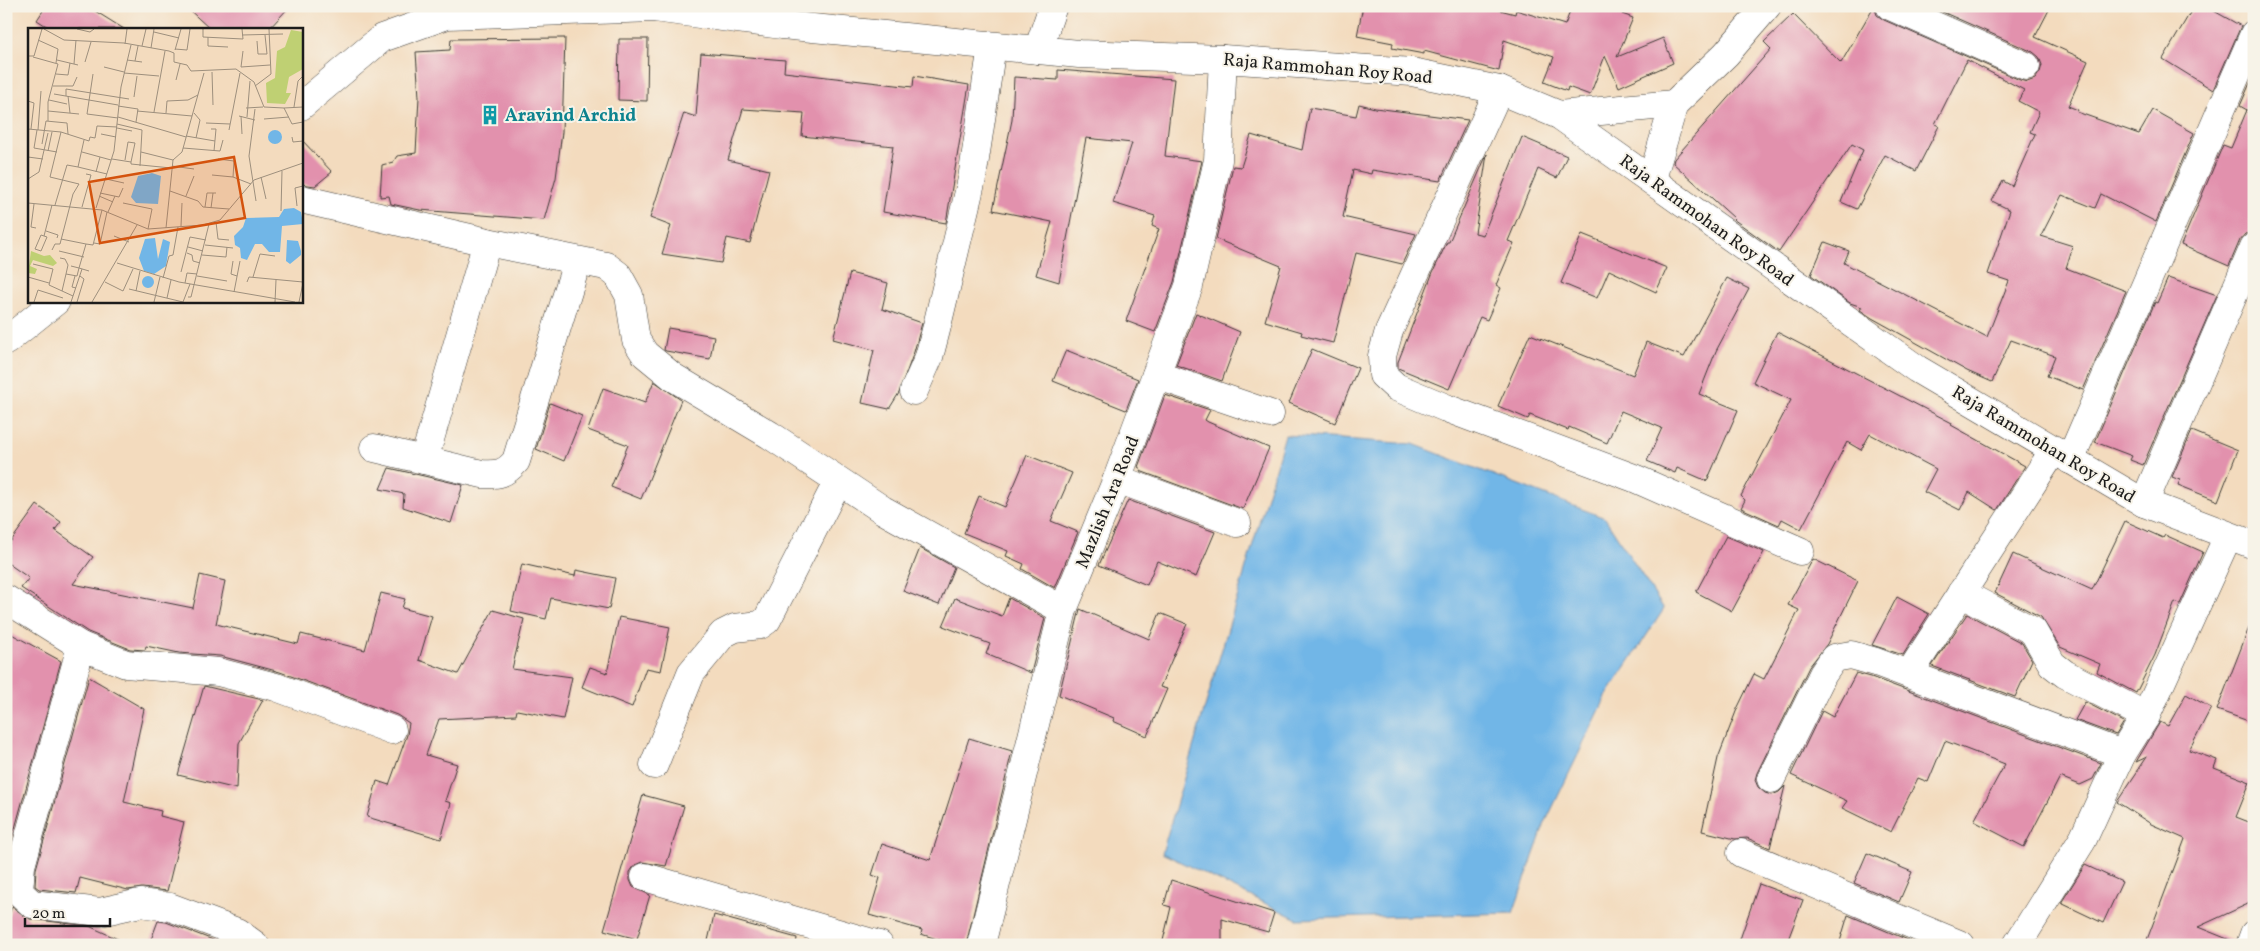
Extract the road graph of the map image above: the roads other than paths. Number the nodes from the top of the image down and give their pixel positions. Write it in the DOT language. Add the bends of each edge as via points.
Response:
graph roads {
  1 [pos="1053,6"];
  2 [pos="1767,6"];
  3 [pos="1890,6"];
  4 [pos="554,9"];
  5 [pos="456,11"];
  6 [pos="2254,34"];
  7 [pos="992,46"];
  8 [pos="1038,50"];
  9 [pos="1223,59"];
  10 [pos="2026,66"];
  11 [pos="1499,90"];
  12 [pos="1674,104"];
  13 [pos="302,105"];
  14 [pos="1559,115"];
  15 [pos="1652,179"];
  16 [pos="302,199"];
  17 [pos="487,242"];
  18 [pos="2254,247"];
  19 [pos="577,262"];
  20 [pos="55,302"];
  21 [pos="6,342"];
  22 [pos="1156,375"];
  23 [pos="914,391"];
  24 [pos="1270,414"];
  25 [pos="374,448"];
  26 [pos="2062,455"];
  27 [pos="424,460"];
  28 [pos="1117,479"];
  29 [pos="838,481"];
  30 [pos="2144,504"];
  31 [pos="1237,523"];
  32 [pos="2228,536"];
  33 [pos="2254,545"];
  34 [pos="1800,551"];
  35 [pos="1961,593"];
  36 [pos="6,599"];
  37 [pos="1063,610"];
  38 [pos="81,646"];
  39 [pos="1909,674"];
  40 [pos="2146,716"];
  41 [pos="392,730"];
  42 [pos="2122,754"];
  43 [pos="654,765"];
  44 [pos="1772,779"];
  45 [pos="1741,853"];
  46 [pos="645,877"];
  47 [pos="2254,934"];
  48 [pos="255,945"];
  49 [pos="879,945"];
  50 [pos="981,945"];
  51 [pos="1961,945"];
  52 [pos="2018,945"];
  53 [pos="2250,945"];
  1 -- 8 [label="street"];
  2 -- 12 [label="street" via="1726,54"];
  3 -- 10 [label="street"];
  4 -- 5 [label="street, Raja Rammohan Roy Road"];
  4 -- 7 [label="street, Raja Rammohan Roy Road" via="654,8"];
  5 -- 13 [label="street, Raja Rammohan Roy Road" via="382,38"];
  6 -- 26 [label="street"];
  7 -- 8 [label="street, Raja Rammohan Roy Road"];
  7 -- 23 [label="street" via="972,179 929,356"];
  8 -- 9 [label="street, Raja Rammohan Roy Road"];
  9 -- 11 [label="street, Raja Rammohan Roy Road" via="1412,72"];
  9 -- 22 [label="street, Mazlish Ara Road" via="1218,160 1189,286"];
  11 -- 14 [label="street, Raja Rammohan Roy Road"];
  11 -- 34 [label="street" via="1389,331 1382,356 1383,375 1396,387 1634,478"];
  12 -- 14 [label="street"];
  12 -- 15 [label="street"];
  14 -- 15 [label="street, Raja Rammohan Roy Road"];
  15 -- 26 [label="street, Raja Rammohan Roy Road" via="1660,188 1917,369"];
  16 -- 17 [label="street"];
  17 -- 19 [label="street"];
  17 -- 27 [label="street"];
  18 -- 30 [label="street"];
  19 -- 27 [label="street" via="516,461 500,475 482,474"];
  19 -- 29 [label="street" via="606,266 618,275 629,295 636,340 658,365"];
  20 -- 21 [label="street"];
  22 -- 24 [label="street"];
  22 -- 28 [label="street, Mazlish Ara Road"];
  25 -- 27 [label="street"];
  26 -- 30 [label="street, Raja Rammohan Roy Road"];
  26 -- 35 [label="street"];
  28 -- 31 [label="street"];
  28 -- 37 [label="street, Mazlish Ara Road"];
  29 -- 37 [label="street" via="883,510"];
  29 -- 43 [label="street" via="767,620 760,625 735,628 724,634 690,673"];
  30 -- 32 [label="street, Raja Rammohan Roy Road"];
  32 -- 33 [label="street, Raja Rammohan Roy Road"];
  32 -- 40 [label="street"];
  35 -- 39 [label="street"];
  35 -- 40 [label="street" via="2033,631 2052,664 2065,674"];
  36 -- 38 [label="street"];
  37 -- 50 [label="street, Mazlish Ara Road"];
  38 -- 41 [label="street" via="126,664 218,672 276,687"];
  38 -- 48 [label="street" via="21,866 19,892 32,904 100,912 140,903 170,907 237,932"];
  39 -- 42 [label="street"];
  39 -- 44 [label="street" via="1852,655 1834,658"];
  40 -- 42 [label="street"];
  42 -- 52 [label="street" via="2083,839"];
  45 -- 51 [label="street"];
  46 -- 49 [label="street"];
  47 -- 53 [label="street"];
}
